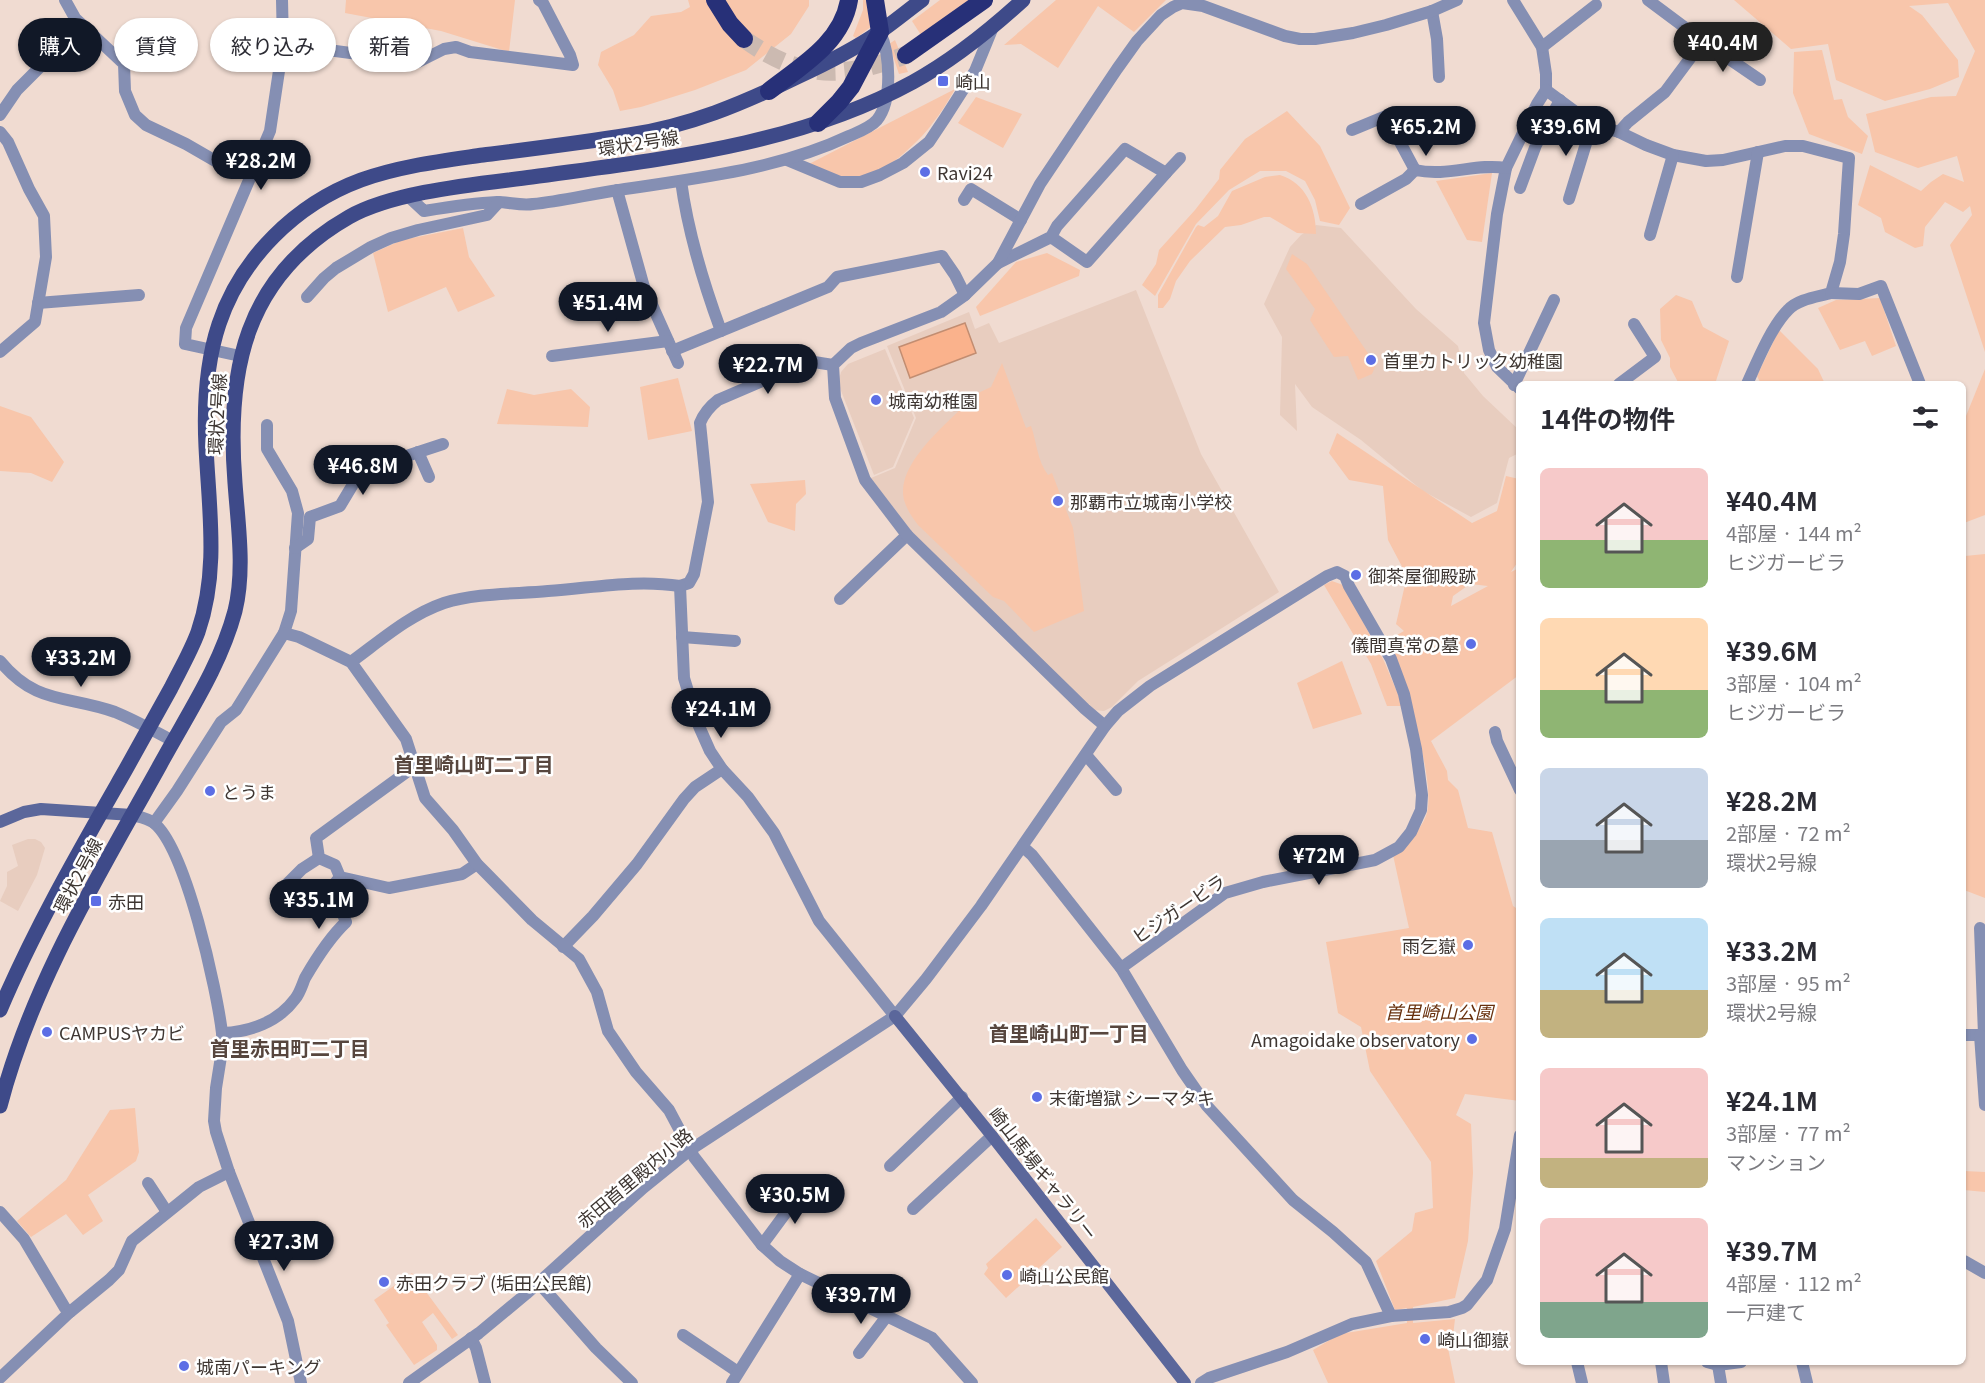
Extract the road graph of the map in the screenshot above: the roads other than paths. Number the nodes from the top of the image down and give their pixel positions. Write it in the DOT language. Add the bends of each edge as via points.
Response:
graph roads {
  1 [pos="65,0"];
  2 [pos="282,0"];
  3 [pos="539,0"];
  4 [pos="715,0"];
  5 [pos="849,0"];
  6 [pos="875,0"];
  7 [pos="922,0"];
  8 [pos="984,0"];
  9 [pos="1023,0"];
  10 [pos="1457,0"];
  11 [pos="1513,0"];
  12 [pos="1648,0"];
  13 [pos="1596,5"];
  14 [pos="1432,11"];
  15 [pos="282,18"];
  16 [pos="993,27"];
  17 [pos="880,32"];
  18 [pos="744,39"];
  19 [pos="1703,41"];
  20 [pos="1542,46"];
  21 [pos="336,51"];
  22 [pos="906,55"];
  23 [pos="35,72"];
  24 [pos="279,72"];
  25 [pos="1439,76"];
  26 [pos="1760,80"];
  27 [pos="1546,90"];
  28 [pos="769,91"];
  29 [pos="886,96"];
  30 [pos="1560,100"];
  31 [pos="0,115"];
  32 [pos="818,123"];
  33 [pos="1592,124"];
  34 [pos="1352,130"];
  35 [pos="0,132"];
  36 [pos="1619,132"];
  37 [pos="1758,152"];
  38 [pos="1673,155"];
  39 [pos="1180,158"];
  40 [pos="787,160"];
  41 [pos="1506,168"];
  42 [pos="254,169"];
  43 [pos="1415,170"];
  44 [pos="1166,172"];
  45 [pos="681,181"];
  46 [pos="1520,188"];
  47 [pos="617,190"];
  48 [pos="409,197"];
  49 [pos="1569,199"];
  50 [pos="964,200"];
  51 [pos="498,202"];
  52 [pos="1361,204"];
  53 [pos="1021,220"];
  54 [pos="1650,235"];
  55 [pos="1051,237"];
  56 [pos="998,262"];
  57 [pos="1737,277"];
  58 [pos="1832,293"];
  59 [pos="140,295"];
  60 [pos="965,295"];
  61 [pos="307,297"];
  62 [pos="1554,300"];
  63 [pos="38,303"];
  64 [pos="1634,324"];
  65 [pos="721,331"];
  66 [pos="670,346"];
  67 [pos="212,349"];
  68 [pos="0,352"];
  69 [pos="240,356"];
  70 [pos="552,356"];
  71 [pos="678,363"];
  72 [pos="833,365"];
  73 [pos="1520,381"];
  74 [pos="1623,381"];
  75 [pos="1748,381"];
  76 [pos="1919,381"];
  77 [pos="1516,386"];
  78 [pos="267,426"];
  79 [pos="443,444"];
  80 [pos="418,452"];
  81 [pos="429,477"];
  82 [pos="907,535"];
  83 [pos="295,548"];
  84 [pos="680,586"];
  85 [pos="840,599"];
  86 [pos="284,633"];
  87 [pos="682,637"];
  88 [pos="735,641"];
  89 [pos="0,661"];
  90 [pos="351,662"];
  91 [pos="1106,726"];
  92 [pos="150,728"];
  93 [pos="1495,732"];
  94 [pos="173,741"];
  95 [pos="1086,754"];
  96 [pos="415,766"];
  97 [pos="722,769"];
  98 [pos="1516,781"];
  99 [pos="1116,790"];
  100 [pos="101,814"];
  101 [pos="132,815"];
  102 [pos="0,822"];
  103 [pos="154,823"];
  104 [pos="1023,847"];
  105 [pos="319,858"];
  106 [pos="477,864"];
  107 [pos="340,877"];
  108 [pos="281,890"];
  109 [pos="1980,928"];
  110 [pos="563,947"];
  111 [pos="1121,968"];
  112 [pos="0,1010"];
  113 [pos="895,1016"];
  114 [pos="222,1033"];
  115 [pos="1966,1035"];
  116 [pos="1983,1035"];
  117 [pos="962,1097"];
  118 [pos="1985,1105"];
  119 [pos="0,1106"];
  120 [pos="992,1136"];
  121 [pos="690,1150"];
  122 [pos="1516,1160"];
  123 [pos="890,1166"];
  124 [pos="229,1172"];
  125 [pos="148,1183"];
  126 [pos="804,1188"];
  127 [pos="913,1209"];
  128 [pos="0,1212"];
  129 [pos="167,1212"];
  130 [pos="762,1245"];
  131 [pos="1966,1262"];
  132 [pos="800,1274"];
  133 [pos="1985,1274"];
  134 [pos="538,1282"];
  135 [pos="70,1312"];
  136 [pos="887,1316"];
  137 [pos="1391,1316"];
  138 [pos="683,1335"];
  139 [pos="471,1338"];
  140 [pos="859,1353"];
  141 [pos="1578,1365"];
  142 [pos="1661,1365"];
  143 [pos="1713,1365"];
  144 [pos="1803,1365"];
  145 [pos="735,1377"];
  146 [pos="0,1378"];
  147 [pos="301,1383"];
  148 [pos="409,1383"];
  149 [pos="485,1383"];
  150 [pos="632,1383"];
  151 [pos="972,1383"];
  152 [pos="1185,1383"];
  153 [pos="1201,1383"];
  154 [pos="1582,1383"];
  155 [pos="1664,1383"];
  156 [pos="1721,1383"];
  157 [pos="1808,1383"];
  1 -- 42 [label="street" via="75,18 124,64 125,91 135,115 146,125 231,170"];
  2 -- 15 [label="street"];
  3 -- 21 [label="street" via="573,65 456,47 418,62"];
  4 -- 18 [label="highway" via="729,24"];
  5 -- 28 [label="highway" via="834,36"];
  6 -- 17 [label="highway"];
  7 -- 17 [label="main road, 環状2号線"];
  8 -- 22 [label="highway"];
  9 -- 16 [label="main road, 環状2号線"];
  10 -- 14 [label="street"];
  11 -- 20 [label="street"];
  12 -- 19 [label="street"];
  13 -- 20 [label="street"];
  14 -- 25 [label="street"];
  14 -- 53 [label="street" via="1353,33 1300,39 1203,6 1182,3 1173,7 1137,40 1040,184"];
  16 -- 29 [label="main road, 環状2号線" via="940,66"];
  16 -- 40 [label="street" via="975,71 945,118 929,142 903,163 861,182 840,182"];
  17 -- 28 [label="main road, 環状2号線"];
  17 -- 29 [label="street" via="889,70"];
  17 -- 32 [label="highway" via="851,87"];
  19 -- 26 [label="street"];
  19 -- 36 [label="street" via="1665,92"];
  20 -- 27 [label="street"];
  23 -- 31 [label="street"];
  24 -- 42 [label="street" via="270,131"];
  27 -- 30 [label="street"];
  27 -- 41 [label="street"];
  28 -- 67 [label="main road, 環状2号線" via="714,114 666,128 415,166 344,187 297,215 260,251 226,306"];
  29 -- 32 [label="main road, 環状2号線"];
  29 -- 40 [label="street" via="876,122 830,146"];
  30 -- 33 [label="street"];
  30 -- 46 [label="street" via="1536,145"];
  32 -- 48 [label="main road, 環状2号線" via="765,139 649,161"];
  33 -- 36 [label="street"];
  33 -- 49 [label="street"];
  34 -- 43 [label="street" via="1386,116"];
  35 -- 63 [label="street" via="44,216 46,257"];
  36 -- 38 [label="street"];
  37 -- 38 [label="street" via="1714,161"];
  37 -- 57 [label="street"];
  37 -- 58 [label="street" via="1803,146 1849,158 1844,234"];
  38 -- 54 [label="street"];
  39 -- 44 [label="street"];
  40 -- 45 [label="street"];
  41 -- 43 [label="street"];
  41 -- 77 [label="street" via="1484,323 1497,368"];
  42 -- 67 [label="street" via="186,328 185,344"];
  43 -- 52 [label="street"];
  44 -- 55 [label="street" via="1125,149"];
  44 -- 55 [label="street" via="1088,262"];
  45 -- 47 [label="street"];
  45 -- 65 [label="street" via="705,288"];
  47 -- 51 [label="street" via="530,205"];
  47 -- 66 [label="street" via="644,287"];
  48 -- 51 [label="street" via="424,211"];
  48 -- 69 [label="main road, 環状2号線" via="353,215 289,264 262,301"];
  50 -- 53 [label="street" via="971,189"];
  51 -- 61 [label="street" via="487,215 418,230 371,247 336,268"];
  53 -- 56 [label="street"];
  55 -- 56 [label="street"];
  56 -- 60 [label="street"];
  58 -- 75 [label="street" via="1788,309"];
  58 -- 76 [label="street" via="1859,294 1881,286"];
  59 -- 63 [label="street"];
  60 -- 65 [label="street" via="942,256 837,277 828,287"];
  60 -- 72 [label="street" via="941,312 851,348"];
  62 -- 73 [label="street"];
  63 -- 68 [label="street" via="35,322"];
  64 -- 74 [label="street" via="1655,357"];
  65 -- 66 [label="street"];
  66 -- 70 [label="street"];
  66 -- 71 [label="street"];
  67 -- 69 [label="street"];
  67 -- 92 [label="main road, 環状2号線" via="205,422 212,526 208,590 198,633"];
  69 -- 94 [label="main road, 環状2号線" via="233,418 240,556 236,605 219,658"];
  72 -- 82 [label="street" via="836,398 865,480"];
  72 -- 84 [label="street" via="804,363 718,400 704,414 700,423 707,511 694,574 690,583"];
  78 -- 83 [label="street" via="267,448 296,500"];
  79 -- 80 [label="street"];
  80 -- 81 [label="street"];
  80 -- 83 [label="street" via="370,468 355,481 340,506 310,517 308,539"];
  82 -- 85 [label="street"];
  82 -- 91 [label="street"];
  83 -- 86 [label="street" via="291,611"];
  84 -- 87 [label="street"];
  84 -- 90 [label="street" via="614,583 462,599 424,612"];
  86 -- 90 [label="street"];
  86 -- 103 [label="street" via="236,710 220,722"];
  87 -- 88 [label="street"];
  87 -- 97 [label="street" via="689,701"];
  89 -- 92 [label="street" via="17,680 38,692 114,712"];
  90 -- 96 [label="street" via="406,739"];
  91 -- 95 [label="street, 赤田首里殿内小路"];
  91 -- 111 [label="street, ヒジガービラ" via="1130,701 1162,678 1336,572 1346,576 1391,659 1404,694 1422,795 1412,832 1399,848 1375,860 1225,893"];
  92 -- 94 [label="street"];
  92 -- 100 [label="main road, 環状2号線"];
  93 -- 98 [label="street"];
  94 -- 101 [label="main road, 環状2号線"];
  95 -- 99 [label="street"];
  95 -- 104 [label="street, 赤田首里殿内小路"];
  96 -- 105 [label="street" via="316,838"];
  96 -- 106 [label="street" via="424,798"];
  97 -- 110 [label="street" via="684,799 643,857"];
  97 -- 113 [label="street" via="774,833 819,921"];
  100 -- 101 [label="street"];
  100 -- 102 [label="street" via="41,809"];
  100 -- 112 [label="main road, 環状2号線" via="30,945"];
  101 -- 103 [label="street"];
  101 -- 119 [label="main road, 環状2号線" via="40,990"];
  103 -- 114 [label="street" via="169,842 194,905"];
  104 -- 111 [label="street"];
  104 -- 113 [label="street, 赤田首里殿内小路" via="945,955"];
  105 -- 107 [label="street" via="334,865"];
  105 -- 108 [label="street" via="302,868"];
  106 -- 107 [label="street" via="462,874 389,888"];
  106 -- 110 [label="street"];
  107 -- 114 [label="street" via="332,886 346,922 310,971 296,998 255,1028"];
  109 -- 116 [label="street"];
  110 -- 121 [label="street" via="586,970 597,992 608,1032 669,1110"];
  111 -- 137 [label="street" via="1206,1106 1293,1200 1366,1262"];
  113 -- 117 [label="street, 崎山馬場ギャラリー"];
  113 -- 121 [label="street, 赤田首里殿内小路"];
  114 -- 124 [label="street" via="214,1121"];
  115 -- 116 [label="street"];
  116 -- 118 [label="street"];
  117 -- 120 [label="street, 崎山馬場ギャラリー"];
  117 -- 123 [label="street"];
  120 -- 127 [label="street"];
  120 -- 152 [label="street, 崎山馬場ギャラリー"];
  121 -- 130 [label="street"];
  121 -- 134 [label="street, 赤田首里殿内小路"];
  122 -- 137 [label="street" via="1505,1229 1480,1290 1456,1311"];
  124 -- 129 [label="street" via="199,1187"];
  124 -- 147 [label="street" via="288,1321"];
  125 -- 129 [label="street"];
  126 -- 130 [label="street"];
  128 -- 135 [label="street" via="24,1239"];
  129 -- 135 [label="street" via="132,1241 120,1270"];
  130 -- 132 [label="street"];
  131 -- 133 [label="street"];
  132 -- 136 [label="street"];
  132 -- 145 [label="street"];
  134 -- 139 [label="street, 赤田首里殿内小路"];
  134 -- 150 [label="street"];
  135 -- 146 [label="street"];
  136 -- 140 [label="street"];
  136 -- 151 [label="street" via="932,1338"];
  137 -- 153 [label="street" via="1352,1323"];
  138 -- 145 [label="street"];
  139 -- 148 [label="street, 赤田首里殿内小路"];
  139 -- 149 [label="street"];
  141 -- 154 [label="street"];
  142 -- 155 [label="street"];
  143 -- 156 [label="street"];
  144 -- 157 [label="street"];
}
